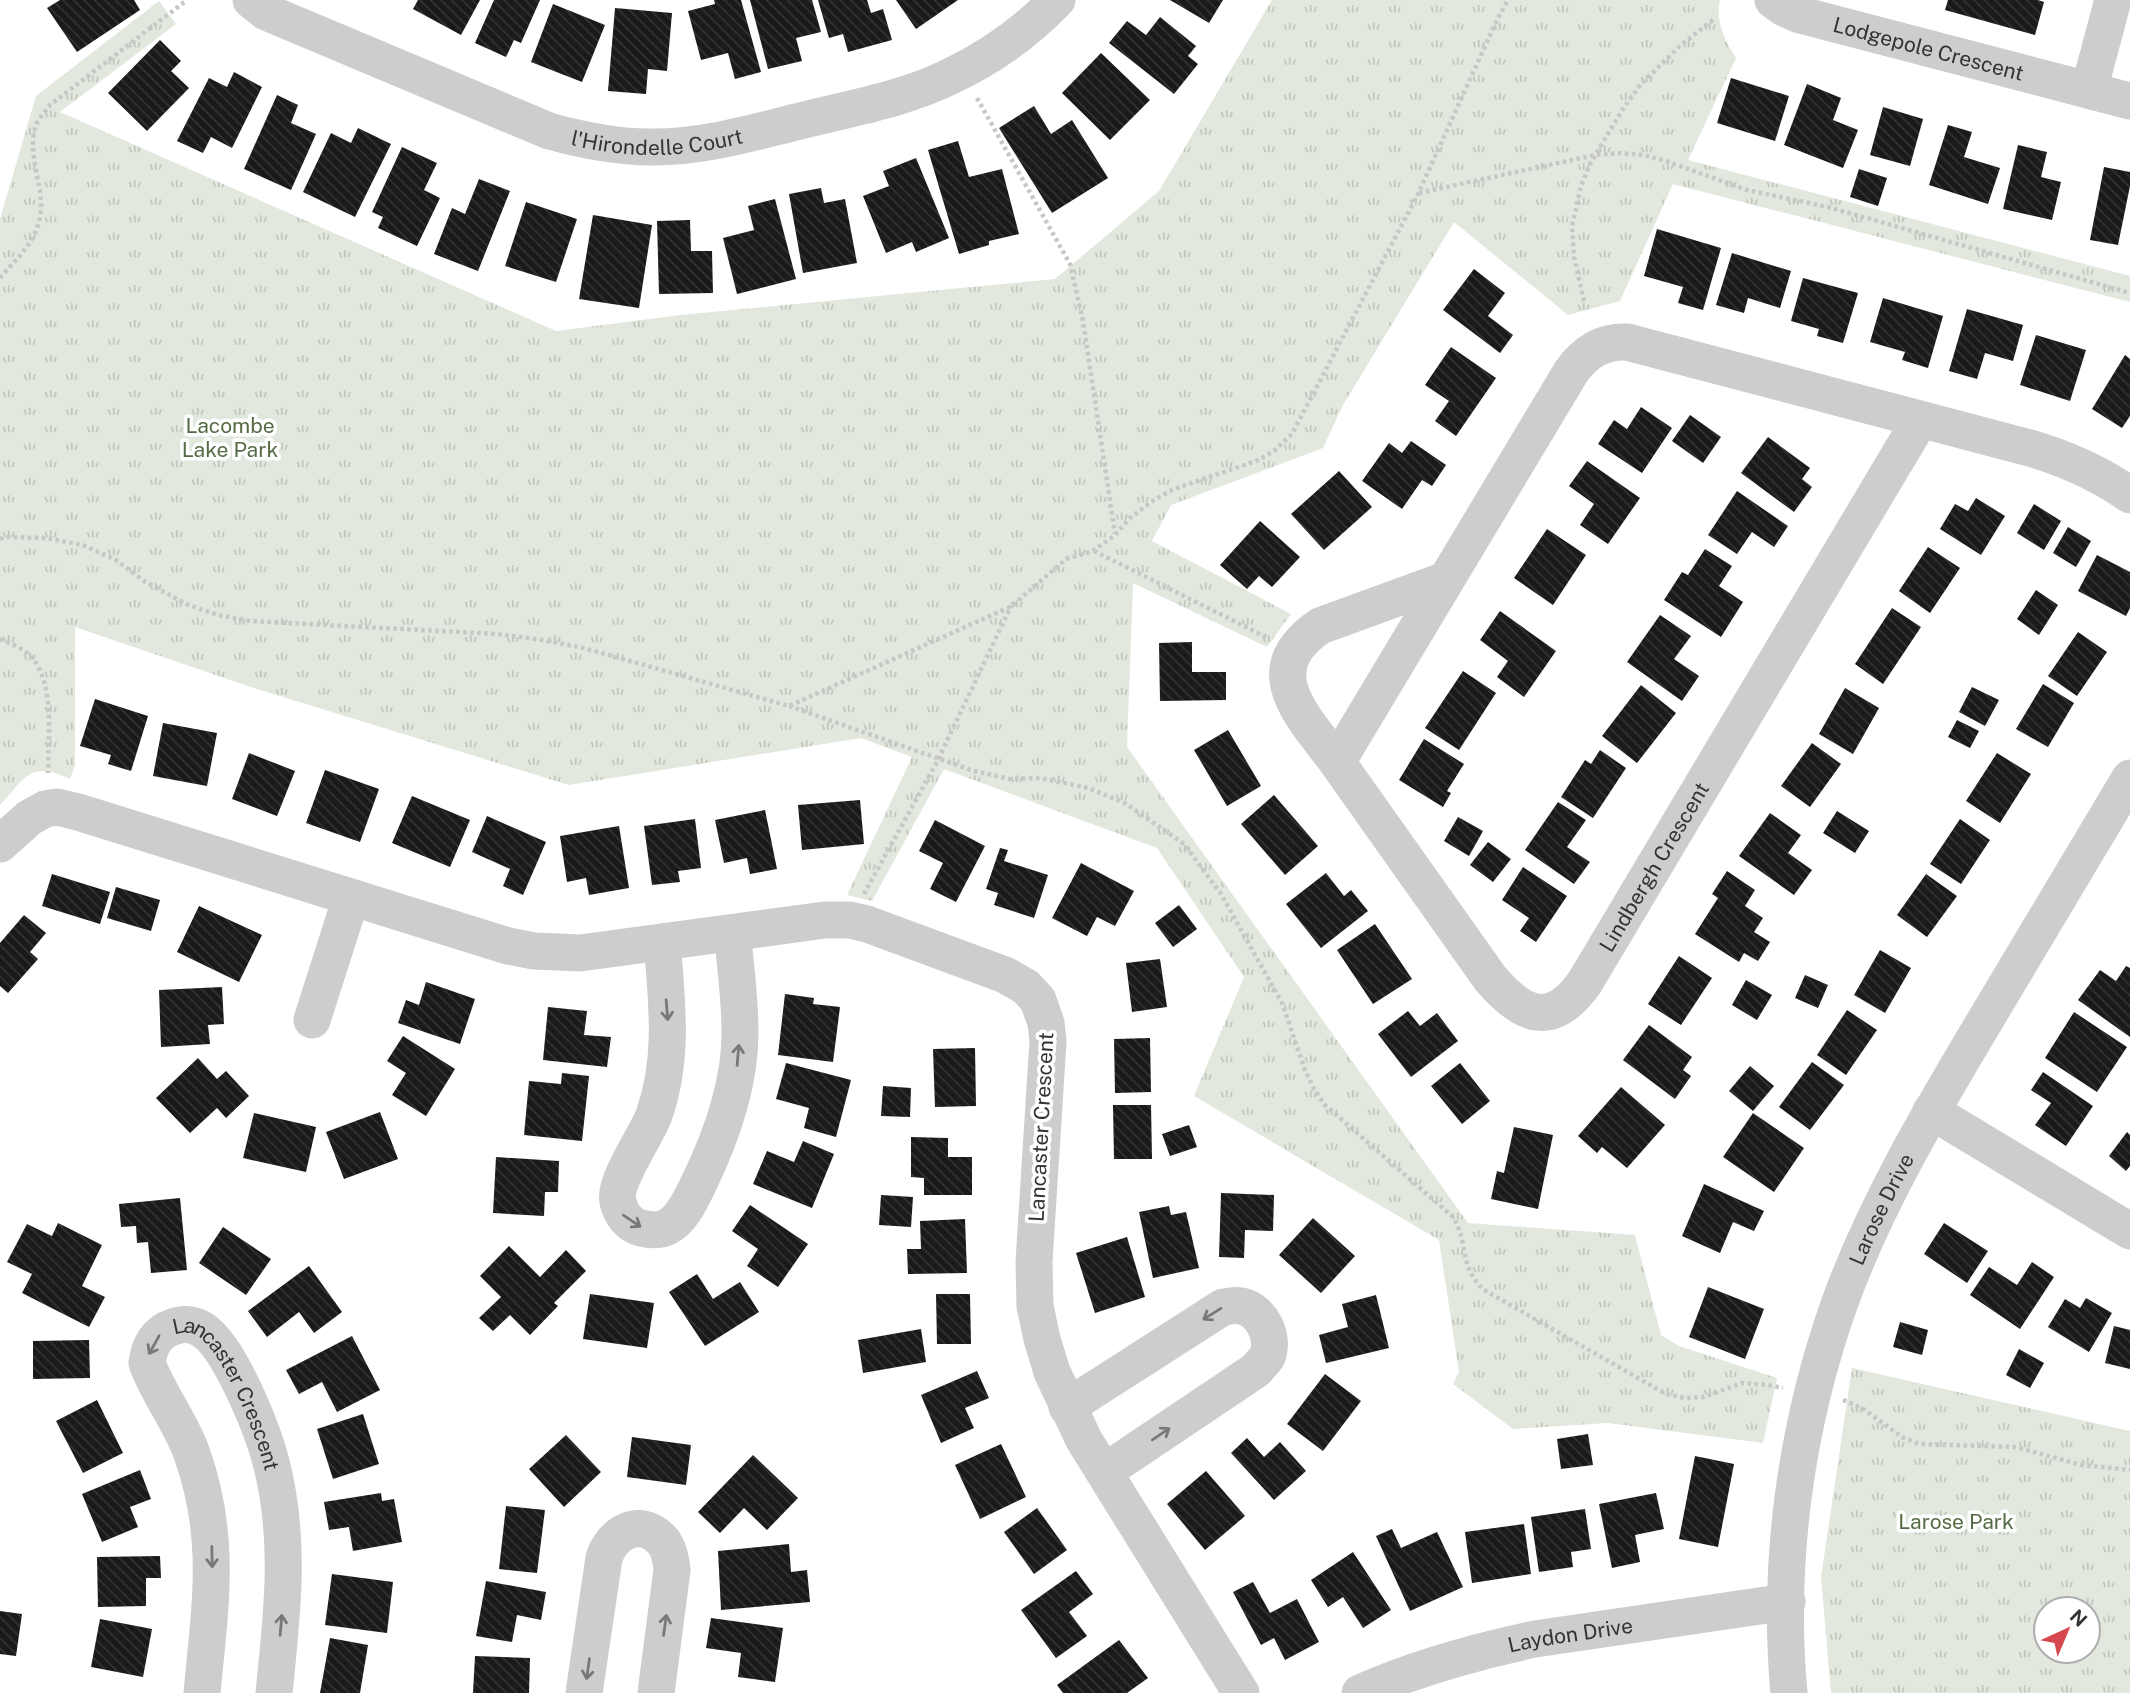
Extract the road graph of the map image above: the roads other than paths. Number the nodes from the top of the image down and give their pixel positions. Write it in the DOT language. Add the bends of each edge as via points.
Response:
graph roads {
  1 [pos="251,0"];
  2 [pos="1057,0"];
  3 [pos="1773,0"];
  4 [pos="2113,0"];
  5 [pos="2089,90"];
  6 [pos="2130,101"];
  7 [pos="1920,421"];
  8 [pos="2130,495"];
  9 [pos="1446,580"];
  10 [pos="1337,762"];
  11 [pos="2130,778"];
  12 [pos="0,844"];
  13 [pos="351,898"];
  14 [pos="732,933"];
  15 [pos="662,943"];
  16 [pos="312,1020"];
  17 [pos="1931,1111"];
  18 [pos="2130,1231"];
  19 [pos="1067,1407"];
  20 [pos="1104,1472"];
  21 [pos="1787,1602"];
  22 [pos="202,1693"];
  23 [pos="274,1693"];
  24 [pos="584,1693"];
  25 [pos="656,1693"];
  26 [pos="1241,1693"];
  27 [pos="1360,1693"];
  28 [pos="1789,1693"];
  1 -- 2 [label="street, l'Hirondelle Court" via="266,12 523,121 588,141 624,146 729,139 934,84 1017,37"];
  3 -- 5 [label="street, Lodgepole Crescent" via="1797,14"];
  4 -- 5 [label="street"];
  5 -- 6 [label="street, Lodgepole Crescent"];
  7 -- 8 [label="street" via="2056,456"];
  7 -- 9 [label="street" via="1627,342 1609,343 1584,356 1571,372"];
  7 -- 10 [label="street, Lindbergh Crescent" via="1585,982 1561,1008 1541,1013 1527,1010 1502,992"];
  9 -- 10 [label="street"];
  9 -- 10 [label="street, Lindbergh Crescent" via="1320,626 1294,652 1287,674 1289,694"];
  11 -- 17 [label="street, Larose Drive"];
  12 -- 13 [label="street, Lancaster Crescent" via="39,811 57,807"];
  13 -- 15 [label="street, Lancaster Crescent" via="534,951 580,953"];
  13 -- 16 [label="street"];
  14 -- 15 [label="street, Lancaster Crescent"];
  15 -- 14 [label="street, one-way" via="668,1022 664,1083 653,1117 620,1182 617,1199 622,1215 636,1227 652,1230 667,1227 692,1197 731,1098 740,1033"];
  14 -- 19 [label="street, Lancaster Crescent" via="850,920 1005,975 1038,1000 1048,1041 1035,1306 1052,1372"];
  17 -- 18 [label="street"];
  17 -- 21 [label="street, Larose Drive" via="1858,1256 1826,1345 1800,1454"];
  19 -- 20 [label="street, Lancaster Crescent"];
  20 -- 19 [label="street, one-way" via="1256,1370 1266,1357 1268,1328 1241,1306 1223,1307"];
  20 -- 26 [label="street, Lancaster Crescent"];
  21 -- 27 [label="street, Laydon Drive" via="1494,1647 1432,1664"];
  21 -- 28 [label="street, Larose Drive"];
  23 -- 22 [label="street, Lancaster Crescent, one-way" via="284,1554 272,1465 252,1407 218,1345 201,1329 181,1324 159,1335 147,1363 192,1452 210,1523 212,1587"];
  25 -- 24 [label="street, one-way" via="672,1570 662,1539 642,1529 615,1538 607,1547"];
}
